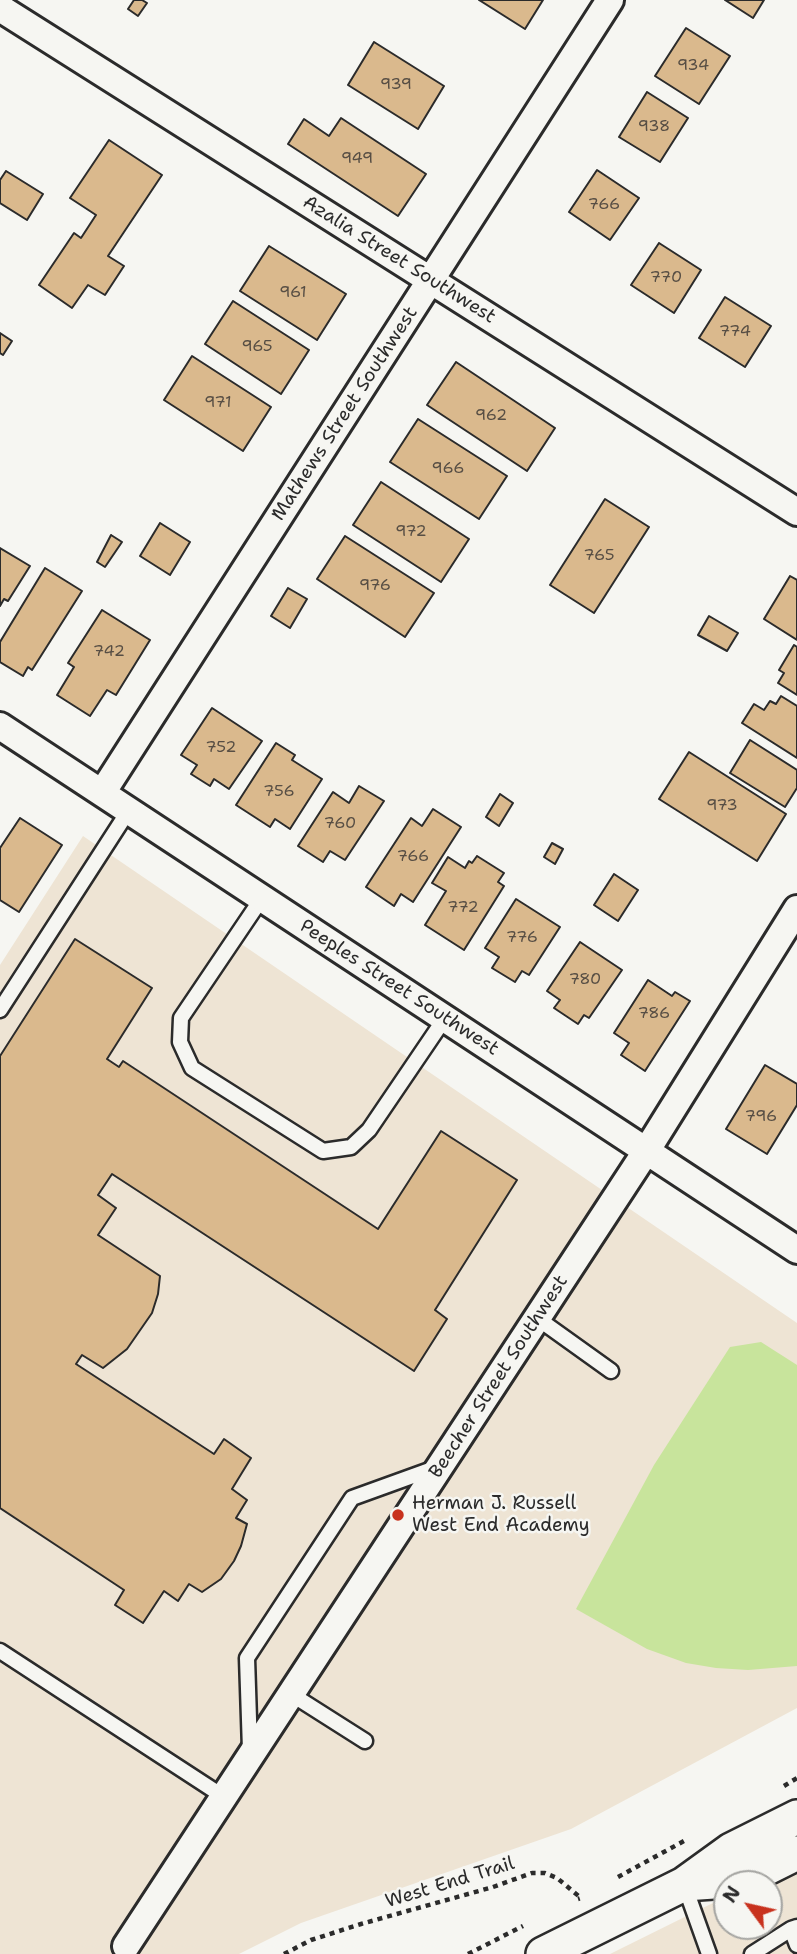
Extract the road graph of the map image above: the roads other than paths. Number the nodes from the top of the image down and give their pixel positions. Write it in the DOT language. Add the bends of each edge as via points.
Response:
graph roads {
  1 [pos="610,0"];
  2 [pos="0,8"];
  3 [pos="431,280"];
  4 [pos="797,512"];
  5 [pos="0,726"];
  6 [pos="102,793"];
  7 [pos="129,810"];
  8 [pos="262,898"];
  9 [pos="797,909"];
  10 [pos="0,1010"];
  11 [pos="445,1018"];
  12 [pos="647,1150"];
  13 [pos="797,1250"];
  14 [pos="537,1318"];
  15 [pos="611,1371"];
  16 [pos="440,1466"];
  17 [pos="0,1651"];
  18 [pos="291,1694"];
  19 [pos="365,1741"];
  20 [pos="251,1756"];
  21 [pos="224,1797"];
  22 [pos="797,1817"];
  23 [pos="797,1853"];
  24 [pos="684,1884"];
  25 [pos="794,1928"];
  26 [pos="797,1945"];
  27 [pos="126,1946"];
  28 [pos="543,1954"];
  29 [pos="709,1954"];
  30 [pos="752,1954"];
  1 -- 3 [label="street, Mathews Street Southwest"];
  2 -- 3 [label="street, Azalia Street Southwest"];
  3 -- 4 [label="street, Azalia Street Southwest"];
  3 -- 6 [label="street, Mathews Street Southwest"];
  5 -- 6 [label="street, Peeples Street Southwest"];
  6 -- 7 [label="street, Peeples Street Southwest"];
  7 -- 8 [label="street, Peeples Street Southwest"];
  7 -- 10 [label="lane"];
  8 -- 11 [label="street, Peeples Street Southwest"];
  8 -- 11 [label="lane" via="181,1018 180,1042 192,1068 323,1151 351,1147 369,1130"];
  9 -- 12 [label="street, Beecher Street Southwest"];
  11 -- 12 [label="street, Peeples Street Southwest"];
  12 -- 13 [label="street, Peeples Street Southwest"];
  12 -- 14 [label="street, Beecher Street Southwest"];
  14 -- 15 [label="lane"];
  14 -- 16 [label="street, Beecher Street Southwest"];
  16 -- 18 [label="street, Beecher Street Southwest"];
  16 -- 20 [label="lane" via="352,1499 247,1658"];
  17 -- 21 [label="lane"];
  18 -- 19 [label="lane"];
  18 -- 20 [label="street, Beecher Street Southwest"];
  20 -- 21 [label="street, Beecher Street Southwest"];
  21 -- 27 [label="street, Beecher Street Southwest"];
  22 -- 24 [label="street" via="731,1850"];
  23 -- 24 [label="street" via="743,1880"];
  24 -- 28 [label="street"];
  24 -- 29 [label="lane"];
  25 -- 26 [label="lane"];
  25 -- 30 [label="lane"];
}
